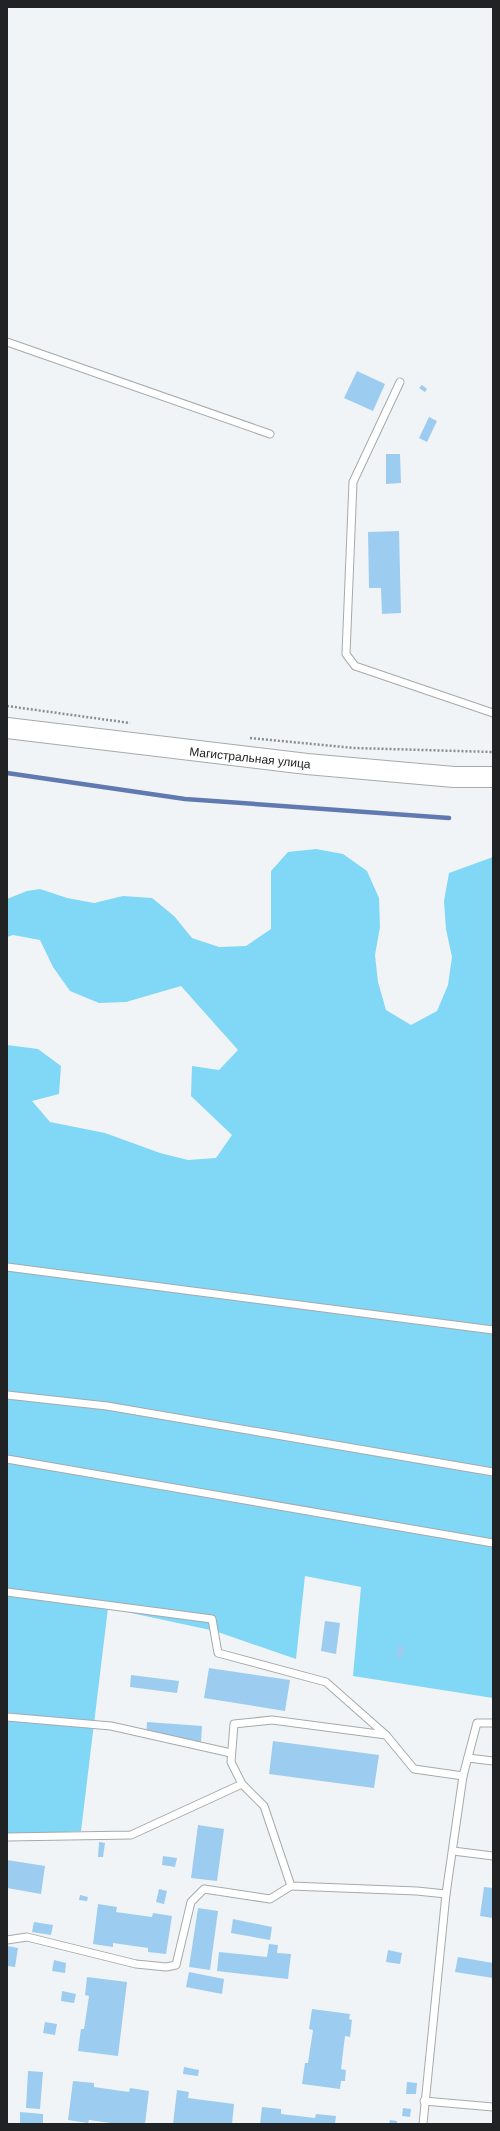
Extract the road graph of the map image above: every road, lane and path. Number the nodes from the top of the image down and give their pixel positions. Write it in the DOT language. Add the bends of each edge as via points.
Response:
graph roads {
  1 [pos="7,342"];
  2 [pos="400,382"];
  3 [pos="270,434"];
  4 [pos="7,706"];
  5 [pos="493,713"];
  6 [pos="132,724"];
  7 [pos="7,728"];
  8 [pos="248,738"];
  9 [pos="493,752"];
  10 [pos="493,777"];
  11 [pos="7,1267"];
  12 [pos="493,1330"];
  13 [pos="7,1395"];
  14 [pos="7,1459"];
  15 [pos="493,1472"];
  16 [pos="493,1543"];
  17 [pos="7,1592"];
  18 [pos="7,1717"];
  19 [pos="493,1723"];
  20 [pos="386,1735"];
  21 [pos="231,1753"];
  22 [pos="468,1758"];
  23 [pos="493,1761"];
  24 [pos="463,1776"];
  25 [pos="242,1784"];
  26 [pos="7,1837"];
  27 [pos="453,1850"];
  28 [pos="493,1856"];
  29 [pos="291,1886"];
  30 [pos="446,1894"];
  31 [pos="7,1940"];
  32 [pos="424,2100"];
  33 [pos="493,2107"];
  34 [pos="423,2124"];
  1 -- 3 [label="lane"];
  2 -- 5 [label="lane" via="354,482 346,654 355,666"];
  4 -- 6 [label="path"];
  7 -- 10 [label="main road, Магистральная улица" via="292,763 454,777"];
  8 -- 9 [label="path" via="354,748"];
  11 -- 12 [label="lane"];
  13 -- 15 [label="lane" via="107,1406"];
  14 -- 16 [label="lane"];
  17 -- 20 [label="lane" via="212,1619 218,1653 326,1682"];
  18 -- 21 [label="lane" via="111,1726"];
  19 -- 22 [label="lane" via="477,1723"];
  20 -- 21 [label="lane" via="272,1720 234,1724"];
  20 -- 24 [label="lane" via="414,1769"];
  21 -- 25 [label="lane" via="230,1762"];
  22 -- 23 [label="lane"];
  22 -- 24 [label="lane"];
  24 -- 27 [label="lane"];
  25 -- 26 [label="lane" via="131,1835"];
  25 -- 29 [label="lane" via="264,1806"];
  27 -- 28 [label="lane"];
  27 -- 30 [label="lane"];
  29 -- 30 [label="lane"];
  29 -- 31 [label="lane" via="270,1899 204,1889 191,1902 176,1965 136,1964 26,1937"];
  30 -- 32 [label="lane"];
  32 -- 33 [label="lane"];
  32 -- 34 [label="lane"];
}
